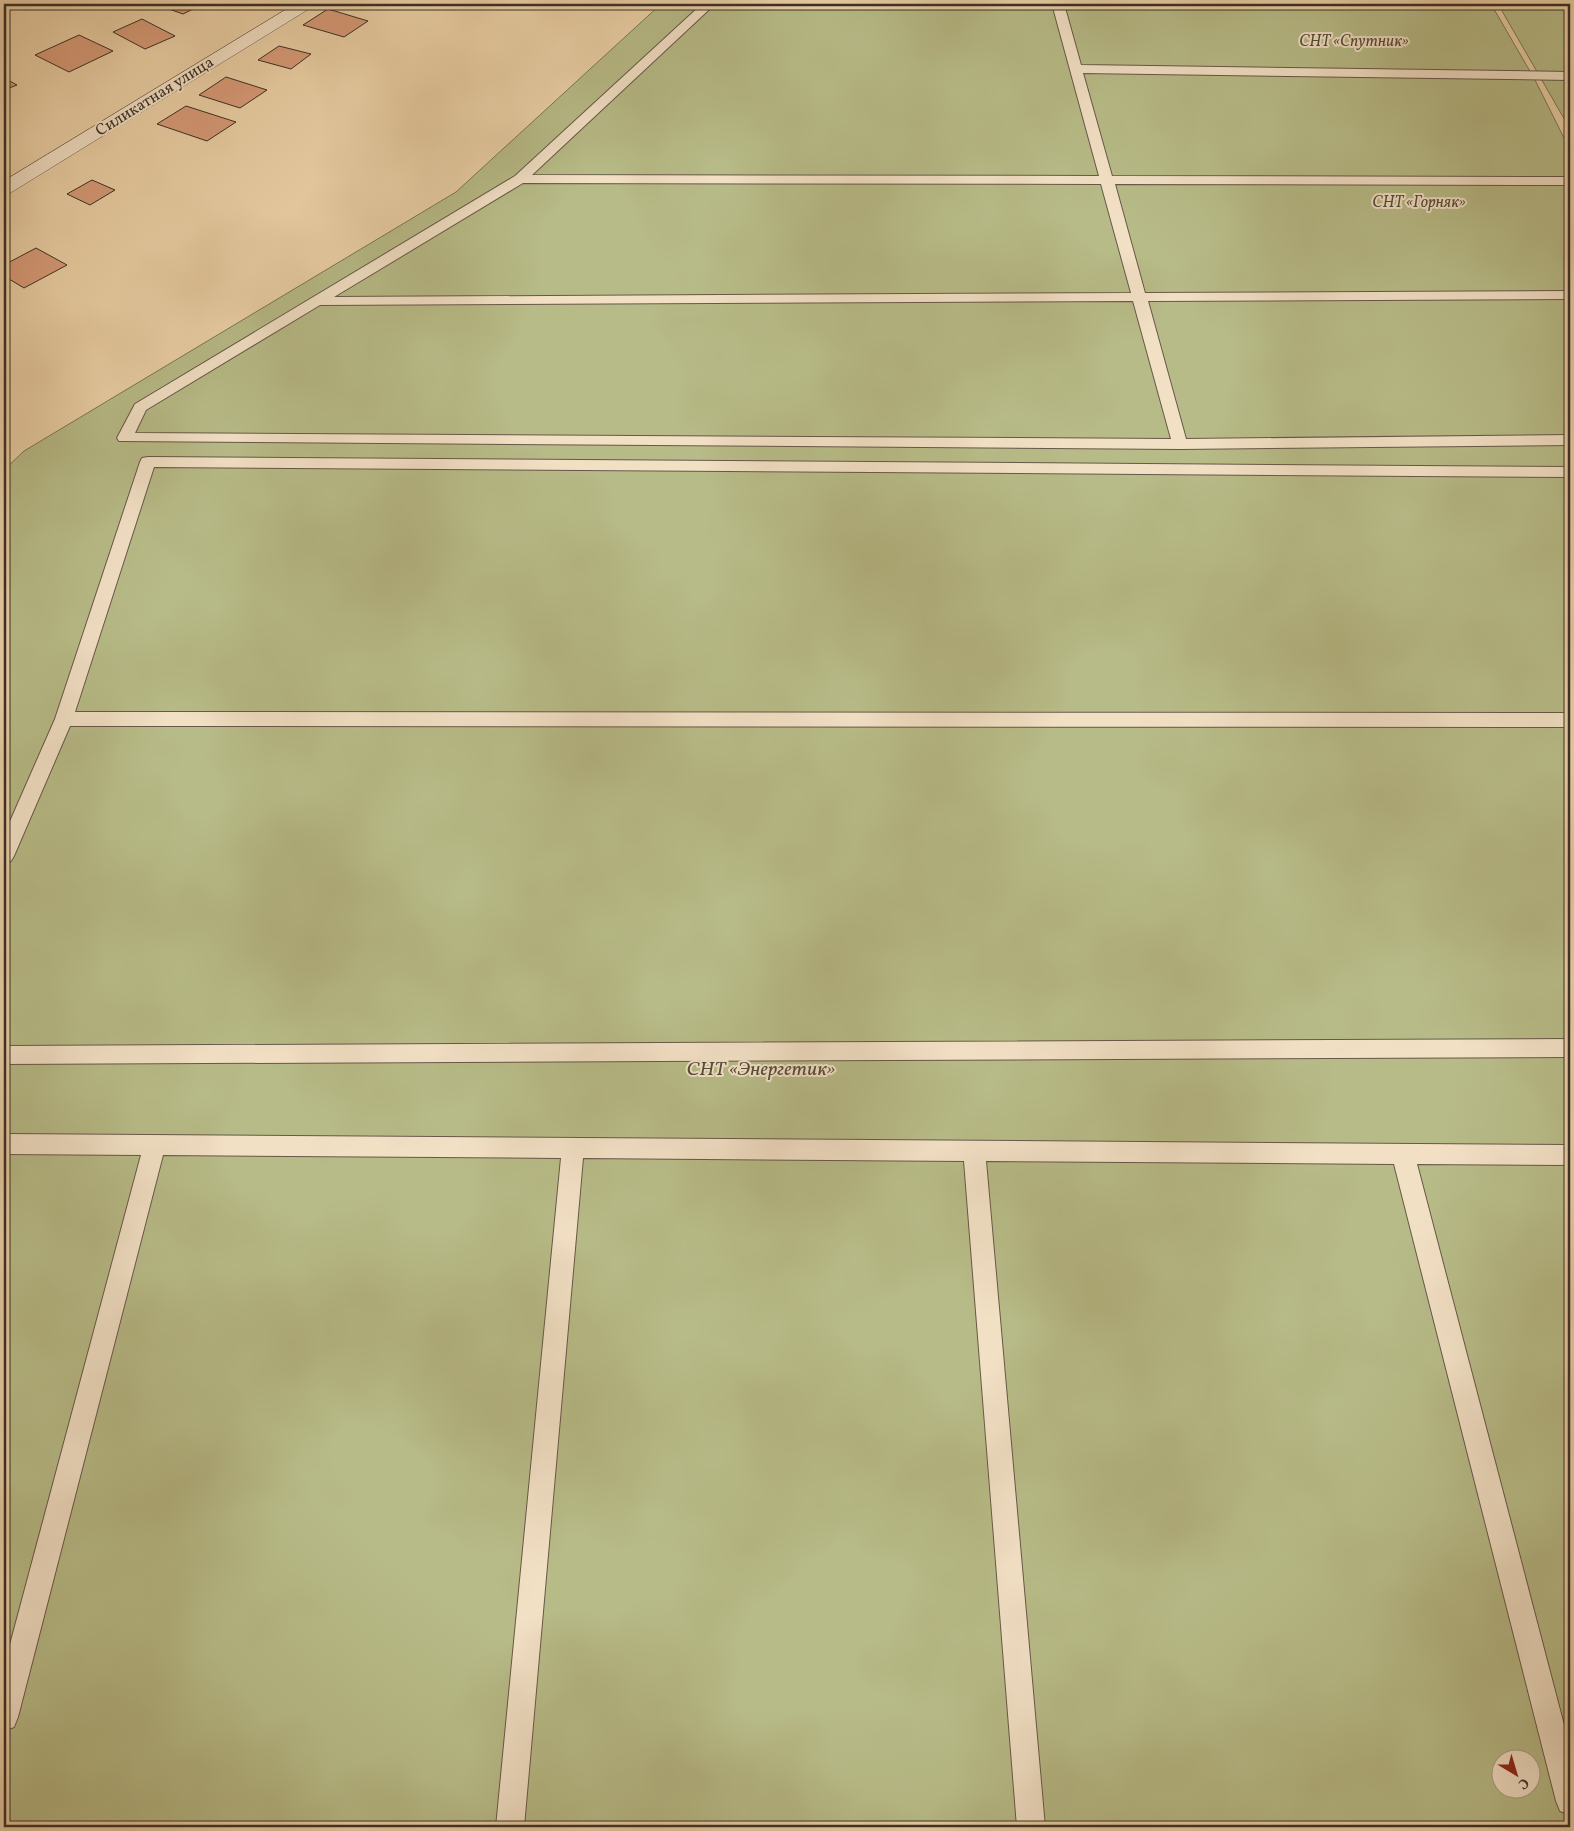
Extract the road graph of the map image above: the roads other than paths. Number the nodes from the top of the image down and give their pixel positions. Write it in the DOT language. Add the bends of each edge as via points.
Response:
graph roads {
  1 [pos="306,4"];
  2 [pos="709,4"];
  3 [pos="1058,4"];
  4 [pos="1076,69"];
  5 [pos="1570,76"];
  6 [pos="520,179"];
  7 [pos="1107,180"];
  8 [pos="1570,181"];
  9 [pos="4,189"];
  10 [pos="1570,295"];
  11 [pos="1139,298"];
  12 [pos="317,301"];
  13 [pos="1570,440"];
  14 [pos="1180,444"];
  15 [pos="1570,472"];
  16 [pos="64,719"];
  17 [pos="1570,720"];
  18 [pos="4,856"];
  19 [pos="1570,1048"];
  20 [pos="4,1055"];
  21 [pos="4,1144"];
  22 [pos="155,1145"];
  23 [pos="573,1148"];
  24 [pos="974,1151"];
  25 [pos="1403,1154"];
  26 [pos="1570,1155"];
  27 [pos="4,1717"];
  28 [pos="1570,1801"];
  29 [pos="510,1827"];
  30 [pos="1031,1827"];
  1 -- 9 [label="street, Силикатная улица"];
  2 -- 6 [label="lane"];
  3 -- 4 [label="lane"];
  4 -- 5 [label="lane"];
  4 -- 7 [label="lane"];
  6 -- 7 [label="lane"];
  6 -- 12 [label="lane"];
  7 -- 8 [label="lane"];
  7 -- 11 [label="lane"];
  10 -- 11 [label="lane"];
  11 -- 12 [label="lane"];
  11 -- 14 [label="lane"];
  12 -- 14 [label="lane" via="140,407 125,438"];
  13 -- 14 [label="lane"];
  15 -- 16 [label="lane" via="148,462"];
  16 -- 17 [label="lane"];
  16 -- 18 [label="lane"];
  19 -- 20 [label="lane"];
  21 -- 22 [label="lane"];
  22 -- 23 [label="lane"];
  22 -- 27 [label="lane"];
  23 -- 24 [label="lane"];
  23 -- 29 [label="lane"];
  24 -- 25 [label="lane"];
  24 -- 30 [label="lane"];
  25 -- 26 [label="lane"];
  25 -- 28 [label="lane"];
}
